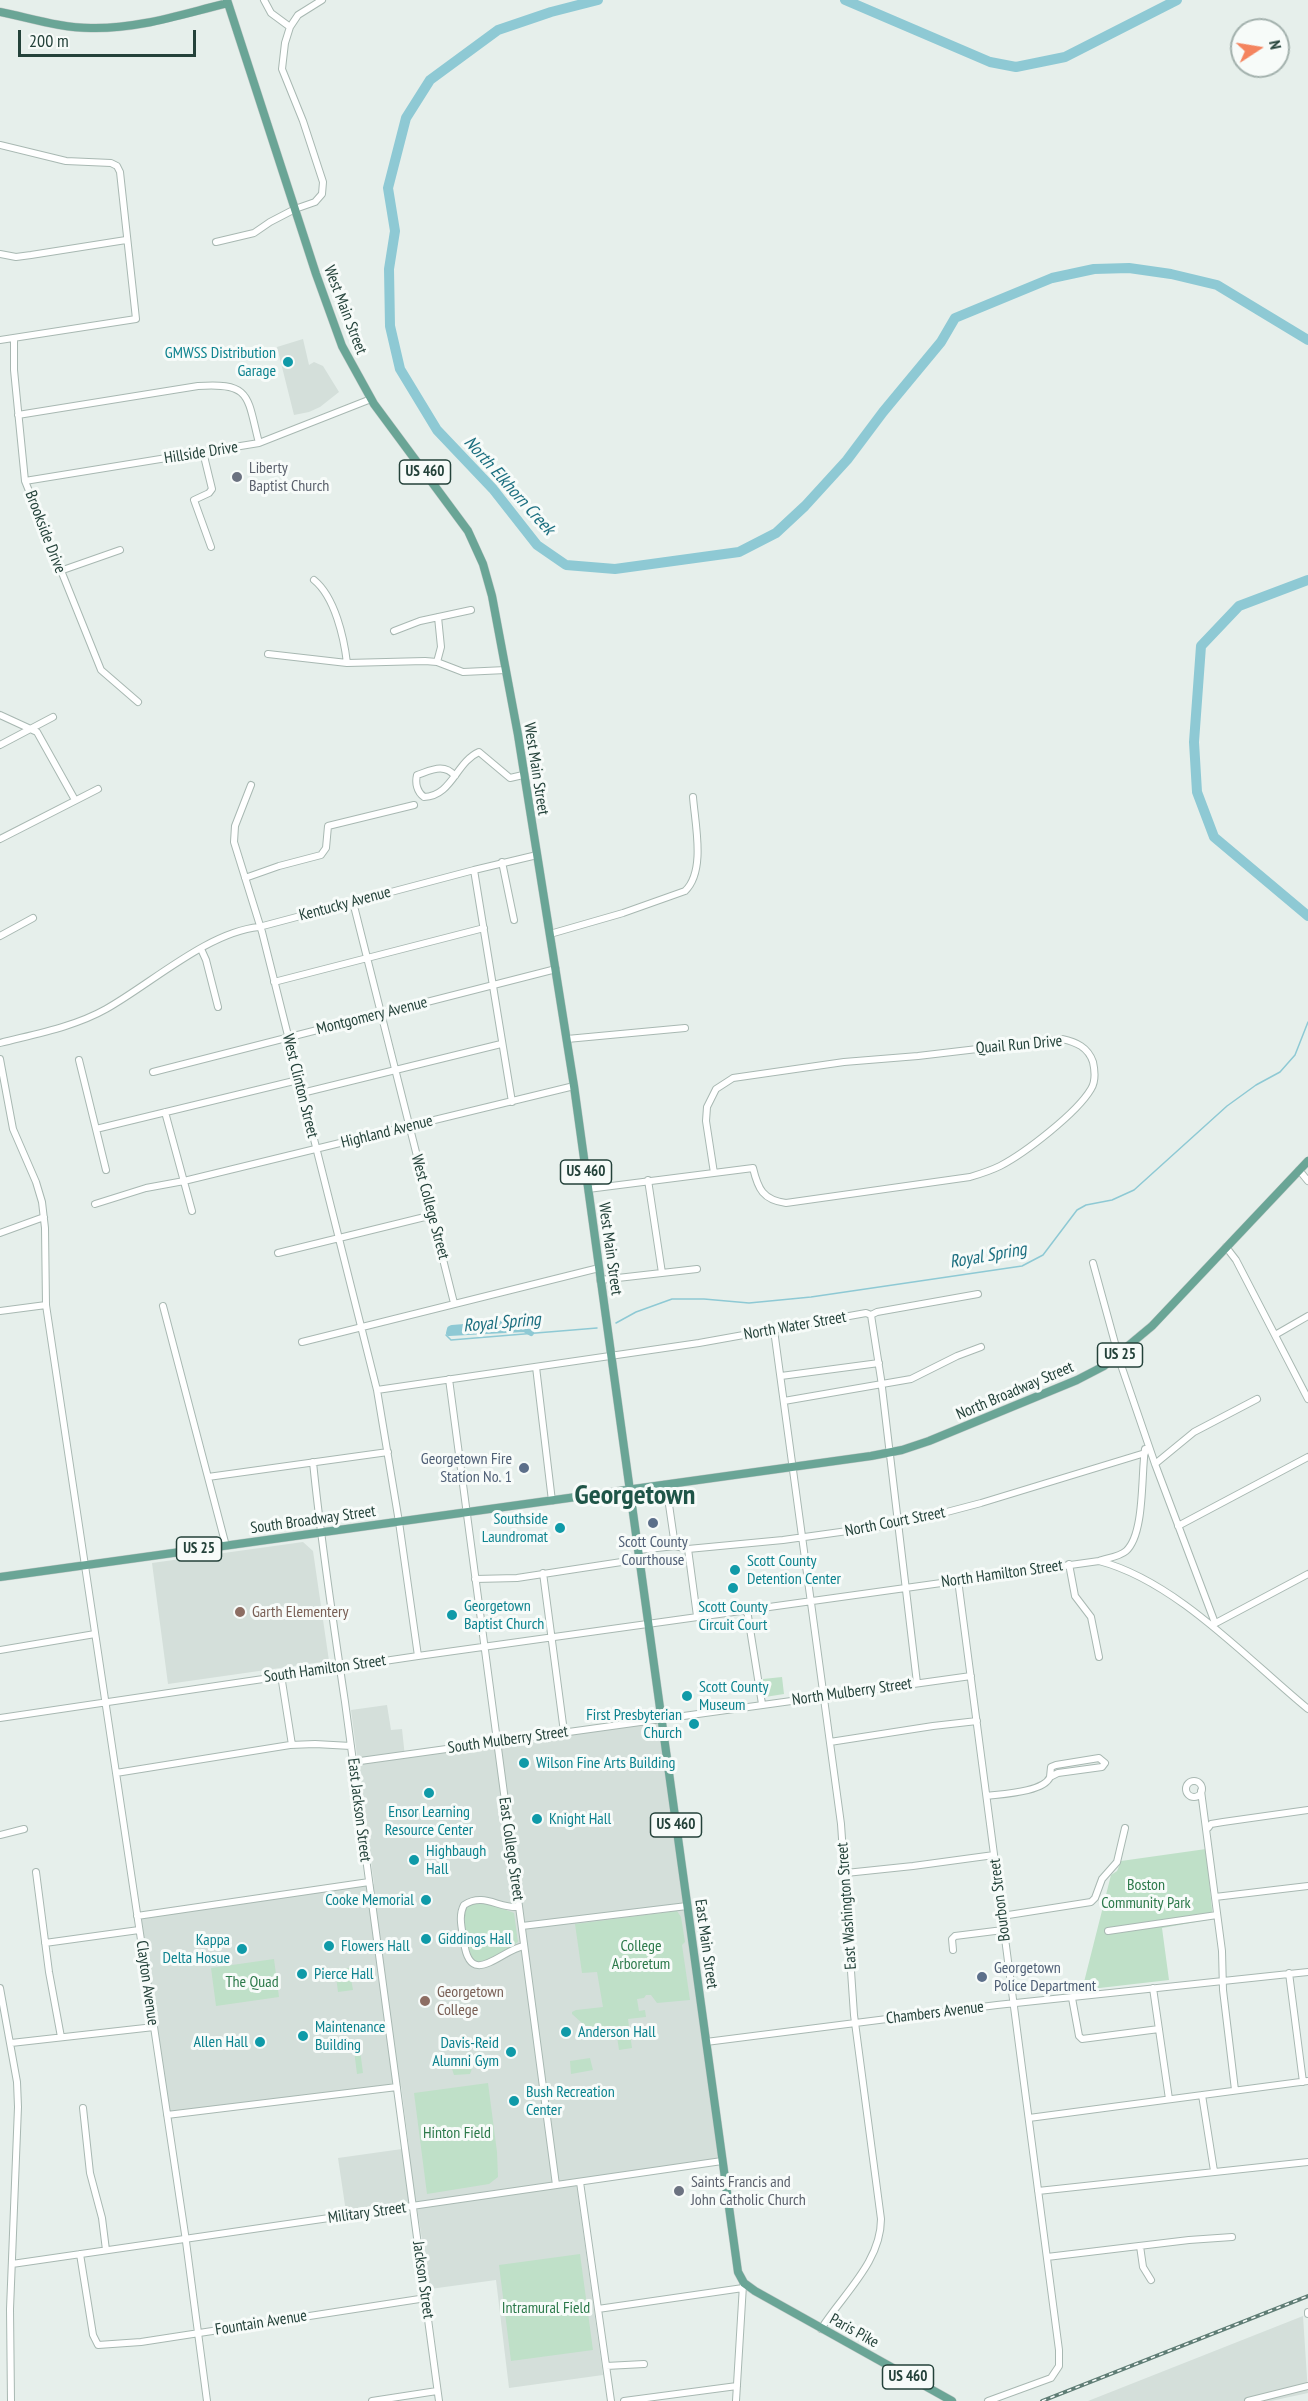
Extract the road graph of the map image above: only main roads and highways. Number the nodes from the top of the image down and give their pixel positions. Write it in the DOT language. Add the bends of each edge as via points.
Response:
graph roads {
  1 [pos="228,2"];
  2 [pos="0,12"];
  3 [pos="1308,1161"];
  4 [pos="630,1490"];
  5 [pos="0,1577"];
  6 [pos="743,2285"];
  7 [pos="952,2401"];
  1 -- 2 [label="main road" via="175,18 120,28 79,28"];
  1 -- 4 [label="main road, West Main Street / US 460" via="334,327 371,399 473,540 488,579 567,1039"];
  3 -- 4 [label="main road, North Broadway Street / US 25" via="1152,1326 1097,1371 890,1454"];
  4 -- 5 [label="main road, South Broadway Street / US 25"];
  4 -- 6 [label="main road, East Main Street / US 460" via="736,2260"];
  6 -- 7 [label="main road, Paris Pike / US 460"];
}
